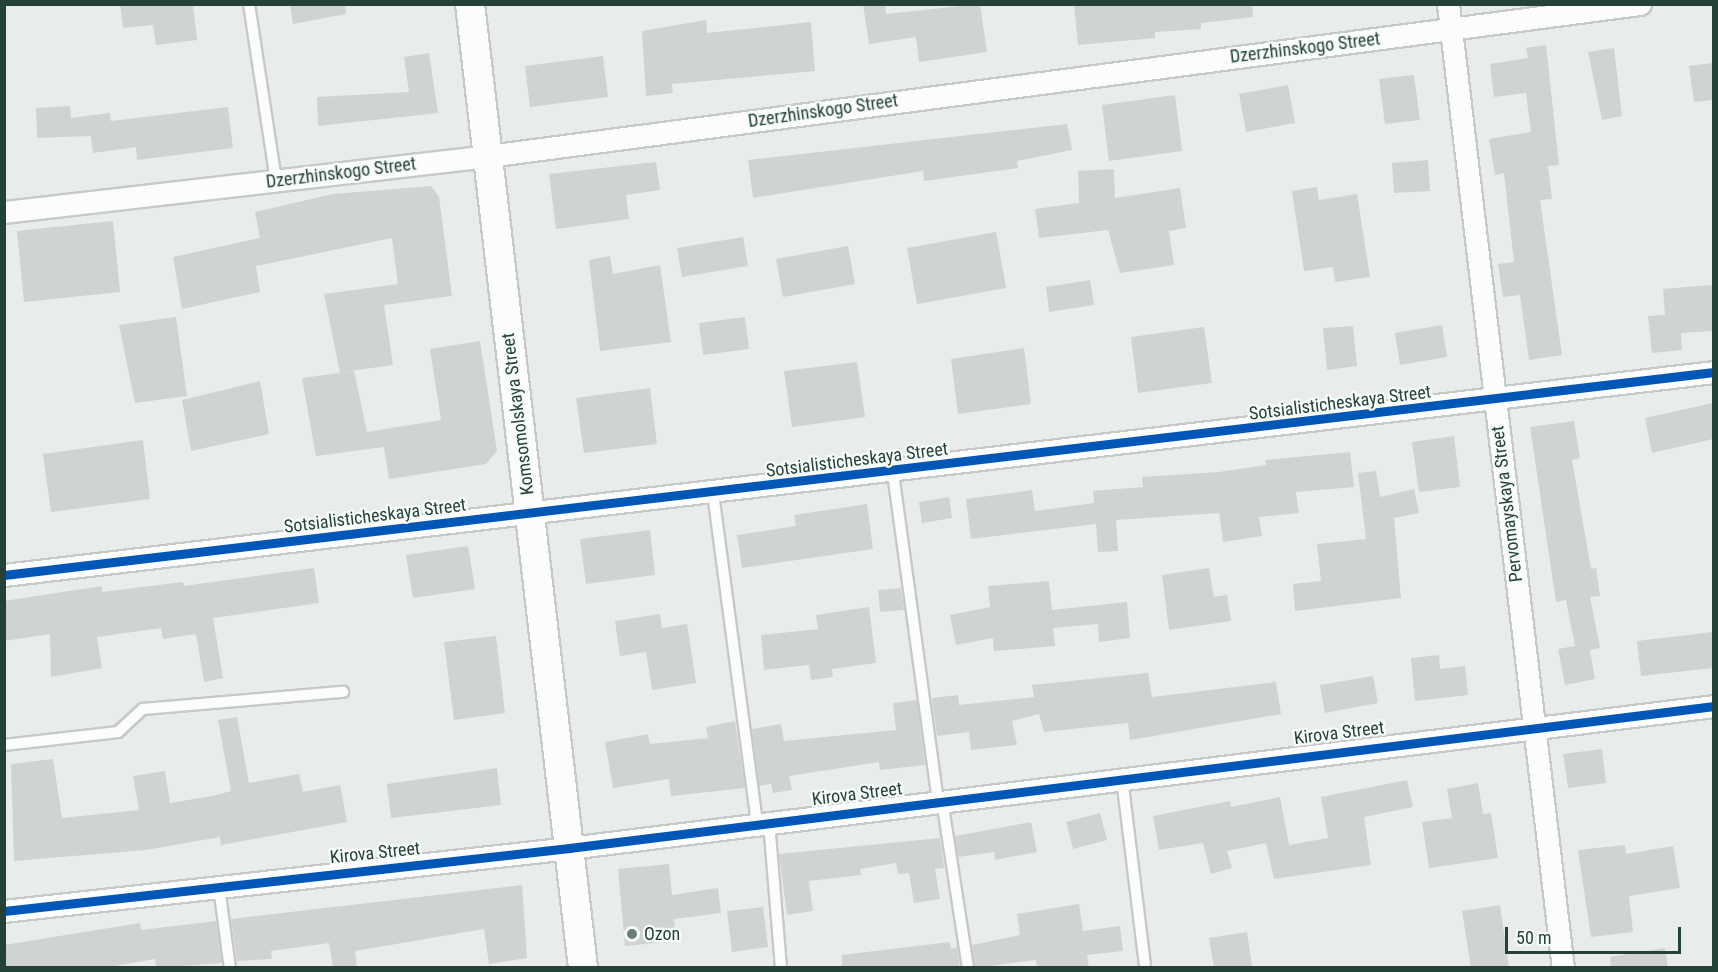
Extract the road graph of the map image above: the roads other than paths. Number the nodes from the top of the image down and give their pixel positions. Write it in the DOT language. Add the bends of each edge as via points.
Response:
graph roads {
  1 [pos="249,4"];
  2 [pos="470,4"];
  3 [pos="1448,4"];
  4 [pos="1640,4"];
  5 [pos="1450,29"];
  6 [pos="488,156"];
  7 [pos="276,180"];
  8 [pos="4,212"];
  9 [pos="1713,372"];
  10 [pos="1495,401"];
  11 [pos="893,473"];
  12 [pos="713,494"];
  13 [pos="530,515"];
  14 [pos="4,575"];
  15 [pos="343,692"];
  16 [pos="1713,706"];
  17 [pos="1534,725"];
  18 [pos="4,745"];
  19 [pos="1122,777"];
  20 [pos="940,800"];
  21 [pos="763,823"];
  22 [pos="569,848"];
  23 [pos="219,887"];
  24 [pos="4,911"];
  25 [pos="1145,964"];
  26 [pos="230,968"];
  27 [pos="583,968"];
  28 [pos="781,968"];
  29 [pos="968,968"];
  30 [pos="1563,968"];
  1 -- 7 [label="lane"];
  2 -- 6 [label="main road, Komsomolskaya Street"];
  3 -- 5 [label="street, Pervomayskaya Street"];
  4 -- 5 [label="street, Dzerzhinskogo Street"];
  5 -- 6 [label="street, Dzerzhinskogo Street"];
  5 -- 10 [label="street, Pervomayskaya Street"];
  6 -- 7 [label="street, Dzerzhinskogo Street"];
  6 -- 13 [label="main road, Komsomolskaya Street"];
  7 -- 8 [label="street, Dzerzhinskogo Street"];
  9 -- 10 [label="street, Sotsialisticheskaya Street"];
  10 -- 11 [label="street, Sotsialisticheskaya Street"];
  10 -- 17 [label="street, Pervomayskaya Street"];
  11 -- 12 [label="street, Sotsialisticheskaya Street"];
  11 -- 20 [label="lane"];
  12 -- 13 [label="street, Sotsialisticheskaya Street"];
  12 -- 21 [label="lane"];
  13 -- 14 [label="street, Sotsialisticheskaya Street"];
  13 -- 22 [label="main road, Komsomolskaya Street"];
  15 -- 18 [label="lane" via="143,709 118,732"];
  16 -- 17 [label="street, Kirova Street"];
  17 -- 19 [label="street, Kirova Street"];
  17 -- 30 [label="street, Pervomayskaya Street"];
  19 -- 20 [label="street, Kirova Street"];
  19 -- 25 [label="lane"];
  20 -- 21 [label="street, Kirova Street"];
  20 -- 29 [label="lane"];
  21 -- 22 [label="street, Kirova Street"];
  21 -- 28 [label="lane"];
  22 -- 23 [label="street, Kirova Street"];
  22 -- 27 [label="main road, Komsomolskaya Street"];
  23 -- 24 [label="street, Kirova Street"];
  23 -- 26 [label="lane"];
}
